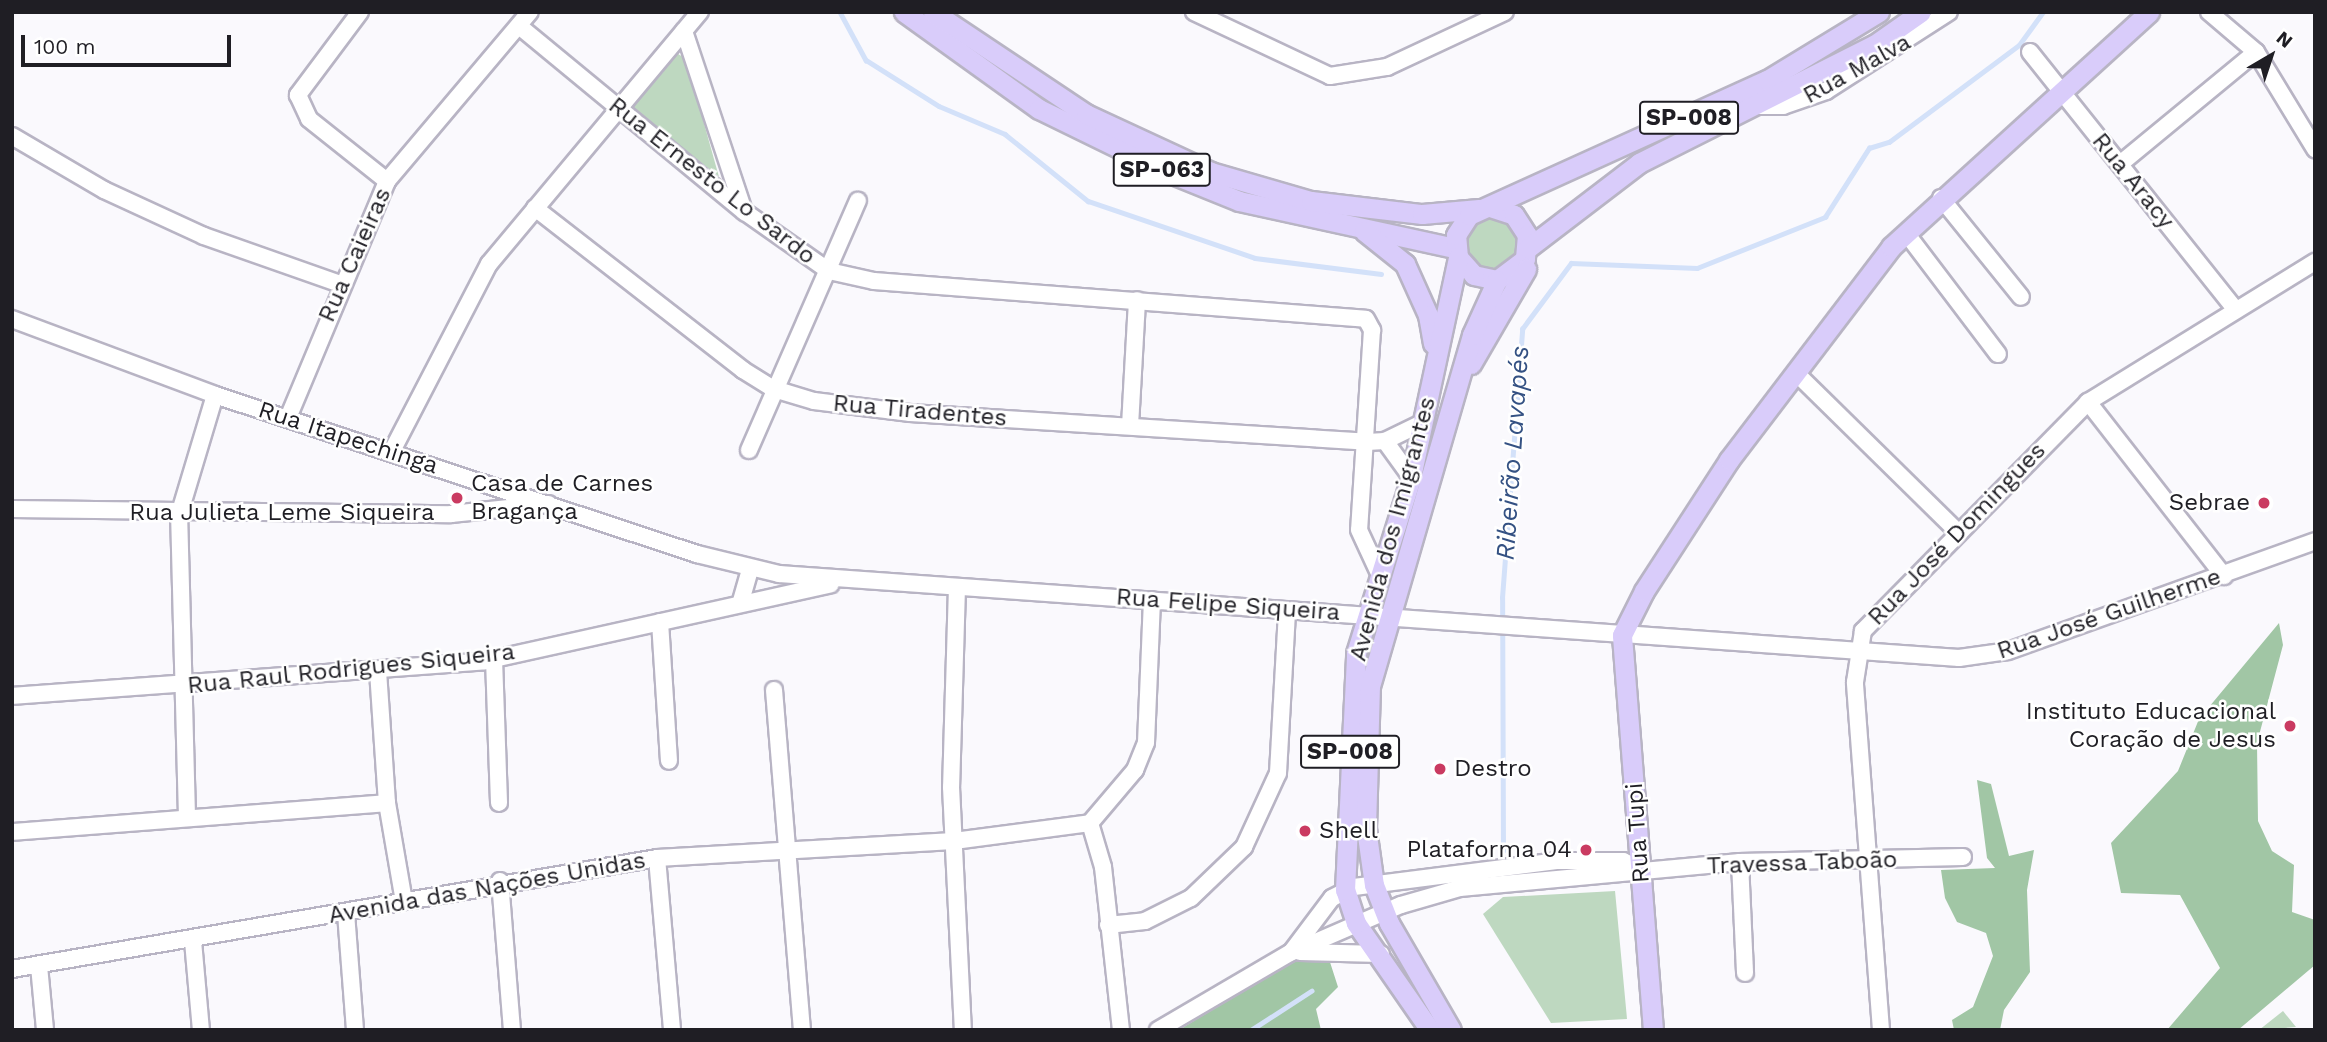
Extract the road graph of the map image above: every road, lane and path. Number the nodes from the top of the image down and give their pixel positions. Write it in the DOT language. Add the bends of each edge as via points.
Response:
graph roads {
  1 [pos="360,12"];
  2 [pos="530,12"];
  3 [pos="700,12"];
  4 [pos="904,12"];
  5 [pos="933,12"];
  6 [pos="1194,12"];
  7 [pos="1505,12"];
  8 [pos="1879,12"];
  9 [pos="1921,12"];
  10 [pos="1949,12"];
  11 [pos="2149,12"];
  12 [pos="2209,12"];
  13 [pos="519,26"];
  14 [pos="684,31"];
  15 [pos="2030,52"];
  16 [pos="2256,52"];
  17 [pos="2062,92"];
  18 [pos="1758,106"];
  19 [pos="619,109"];
  20 [pos="12,136"];
  21 [pos="2315,149"];
  22 [pos="2120,164"];
  23 [pos="387,181"];
  24 [pos="1941,198"];
  25 [pos="859,201"];
  26 [pos="535,208"];
  27 [pos="1485,208"];
  28 [pos="745,212"];
  29 [pos="1355,225"];
  30 [pos="1551,232"];
  31 [pos="1906,233"];
  32 [pos="1528,248"];
  33 [pos="1456,252"];
  34 [pos="2315,262"];
  35 [pos="829,271"];
  36 [pos="1497,280"];
  37 [pos="340,284"];
  38 [pos="2021,297"];
  39 [pos="1137,300"];
  40 [pos="2236,310"];
  41 [pos="12,319"];
  42 [pos="1998,354"];
  43 [pos="1436,364"];
  44 [pos="1796,373"];
  45 [pos="1459,386"];
  46 [pos="774,389"];
  47 [pos="215,396"];
  48 [pos="2088,402"];
  49 [pos="288,418"];
  50 [pos="1424,422"];
  51 [pos="1130,426"];
  52 [pos="1385,441"];
  53 [pos="1367,442"];
  54 [pos="749,450"];
  55 [pos="392,451"];
  56 [pos="1411,477"];
  57 [pos="550,504"];
  58 [pos="12,509"];
  59 [pos="179,515"];
  60 [pos="1959,533"];
  61 [pos="2315,541"];
  62 [pos="750,570"];
  63 [pos="1378,571"];
  64 [pos="2224,576"];
  65 [pos="851,580"];
  66 [pos="957,587"];
  67 [pos="1152,600"];
  68 [pos="741,601"];
  69 [pos="1287,612"];
  70 [pos="1365,614"];
  71 [pos="1389,618"];
  72 [pos="660,622"];
  73 [pos="1622,635"];
  74 [pos="1855,653"];
  75 [pos="494,659"];
  76 [pos="378,671"];
  77 [pos="179,686"];
  78 [pos="774,690"];
  79 [pos="12,696"];
  80 [pos="669,761"];
  81 [pos="387,803"];
  82 [pos="499,803"];
  83 [pos="187,817"];
  84 [pos="1090,823"];
  85 [pos="12,832"];
  86 [pos="954,841"];
  87 [pos="787,852"];
  88 [pos="1963,857"];
  89 [pos="657,858"];
  90 [pos="1869,860"];
  91 [pos="1741,862"];
  92 [pos="1640,870"];
  93 [pos="500,881"];
  94 [pos="1374,885"];
  95 [pos="1345,890"];
  96 [pos="404,901"];
  97 [pos="1383,912"];
  98 [pos="346,913"];
  99 [pos="1356,923"];
  100 [pos="1108,925"];
  101 [pos="193,941"];
  102 [pos="1290,953"];
  103 [pos="1381,954"];
  104 [pos="39,966"];
  105 [pos="12,969"];
  106 [pos="1745,973"];
  107 [pos="45,1030"];
  108 [pos="201,1030"];
  109 [pos="355,1030"];
  110 [pos="512,1030"];
  111 [pos="672,1030"];
  112 [pos="802,1030"];
  113 [pos="963,1030"];
  114 [pos="1121,1030"];
  115 [pos="1158,1030"];
  116 [pos="1430,1030"];
  117 [pos="1451,1030"];
  118 [pos="1653,1030"];
  119 [pos="1881,1030"];
  1 -- 23 [label="street" via="298,94 309,119"];
  2 -- 13 [label="street, Rua Caieiras"];
  3 -- 14 [label="street"];
  4 -- 29 [label="main road, SP-063" via="994,81 1113,148 1239,201"];
  5 -- 27 [label="main road, SP-063" via="1086,114 1211,172 1311,201 1422,214"];
  6 -- 7 [label="street" via="1330,76 1387,67"];
  8 -- 27 [label="main road, Avenida dos Imigrantes / SP-008" via="1767,80"];
  9 -- 18 [label="main road, SP-008" via="1874,45"];
  10 -- 18 [label="street, Rua Malva" via="1826,91 1783,106"];
  11 -- 17 [label="main road"];
  12 -- 16 [label="street"];
  13 -- 19 [label="street, Rua Ernesto Lo Sardo"];
  13 -- 23 [label="street, Rua Caieiras"];
  14 -- 19 [label="street"];
  14 -- 28 [label="street"];
  15 -- 17 [label="street, Rua Aracy"];
  16 -- 21 [label="street"];
  16 -- 22 [label="street"];
  17 -- 22 [label="street, Rua Aracy"];
  17 -- 24 [label="main road"];
  18 -- 30 [label="main road, SP-008" via="1618,176"];
  19 -- 26 [label="street"];
  19 -- 28 [label="street, Rua Ernesto Lo Sardo"];
  20 -- 37 [label="street" via="104,190 204,236"];
  22 -- 40 [label="street, Rua Aracy"];
  23 -- 37 [label="street, Rua Caieiras"];
  24 -- 31 [label="main road"];
  24 -- 38 [label="street"];
  25 -- 35 [label="street"];
  26 -- 46 [label="street, Rua Tiradentes"];
  26 -- 55 [label="street" via="489,264"];
  27 -- 32 [label="main road" via="1522,224"];
  27 -- 33 [label="main road, Avenida dos Imigrantes / SP-008" via="1461,224"];
  28 -- 35 [label="street, Rua Ernesto Lo Sardo"];
  29 -- 33 [label="main road, SP-063"];
  29 -- 43 [label="main road, SP-063" via="1405,264 1428,315"];
  30 -- 32 [label="main road, SP-008"];
  30 -- 45 [label="main road" via="1502,306"];
  31 -- 42 [label="street"];
  31 -- 44 [label="main road"];
  32 -- 36 [label="main road, SP-008" via="1518,269"];
  33 -- 36 [label="main road" via="1474,275"];
  33 -- 43 [label="main road, Avenida dos Imigrantes / SP-008"];
  34 -- 40 [label="street, Rua José Domingues"];
  35 -- 39 [label="street, Rua Ernesto Lo Sardo" via="874,281"];
  35 -- 46 [label="street"];
  36 -- 45 [label="main road, SP-008" via="1472,335"];
  37 -- 49 [label="street, Rua Caieiras"];
  39 -- 51 [label="street"];
  39 -- 53 [label="street, Rua Ernesto Lo Sardo" via="1369,321"];
  40 -- 48 [label="street, Rua José Domingues"];
  41 -- 47 [label="street, Rua Itapechinga"];
  43 -- 50 [label="main road, Avenida dos Imigrantes / SP-008"];
  44 -- 60 [label="street"];
  44 -- 73 [label="main road" via="1678,537"];
  45 -- 71 [label="main road, Avenida dos Imigrantes / SP-008"];
  46 -- 51 [label="street, Rua Tiradentes" via="874,409"];
  46 -- 54 [label="street"];
  47 -- 49 [label="street, Rua Itapechinga"];
  47 -- 59 [label="street"];
  48 -- 60 [label="street, Rua José Domingues"];
  48 -- 64 [label="street"];
  49 -- 55 [label="street, Rua Itapechinga"];
  50 -- 52 [label="street"];
  50 -- 56 [label="main road, Avenida dos Imigrantes / SP-008"];
  51 -- 53 [label="street, Rua Tiradentes"];
  52 -- 53 [label="street, Rua Tiradentes"];
  52 -- 56 [label="street"];
  53 -- 63 [label="street" via="1359,530"];
  55 -- 57 [label="street, Rua Itapechinga"];
  56 -- 63 [label="main road, Avenida dos Imigrantes / SP-008"];
  57 -- 59 [label="street, Rua Julieta Leme Siqueira" via="451,514"];
  57 -- 62 [label="street, Rua Itapechinga"];
  58 -- 59 [label="street, Rua Julieta Leme Siqueira"];
  59 -- 77 [label="street"];
  60 -- 74 [label="street, Rua José Domingues" via="1876,615"];
  61 -- 64 [label="street, Rua José Guilherme"];
  62 -- 65 [label="street, Rua Itapechinga"];
  62 -- 68 [label="street"];
  63 -- 70 [label="main road, Avenida dos Imigrantes / SP-008"];
  64 -- 74 [label="street, Rua José Guilherme" via="1983,656"];
  65 -- 66 [label="street, Rua Felipe Siqueira"];
  65 -- 68 [label="street, Rua Raul Rodrigues Siqueira"];
  66 -- 67 [label="street, Rua Felipe Siqueira"];
  66 -- 86 [label="street"];
  67 -- 69 [label="street, Rua Felipe Siqueira"];
  67 -- 84 [label="street" via="1146,743 1135,770"];
  68 -- 72 [label="street, Rua Raul Rodrigues Siqueira"];
  69 -- 70 [label="street, Rua Felipe Siqueira"];
  69 -- 100 [label="street" via="1278,773 1255,827 1226,871 1145,920"];
  70 -- 71 [label="street, Rua Felipe Siqueira"];
  70 -- 95 [label="main road, Avenida dos Imigrantes / SP-008" via="1351,723"];
  71 -- 73 [label="street, Rua Felipe Siqueira" via="1489,629"];
  71 -- 94 [label="main road, Avenida dos Imigrantes / SP-008" via="1370,686 1366,828"];
  72 -- 75 [label="street, Rua Raul Rodrigues Siqueira"];
  72 -- 80 [label="street"];
  73 -- 74 [label="street, Rua Felipe Siqueira"];
  73 -- 92 [label="main road, Rua Tupi"];
  74 -- 90 [label="street, Rua José Domingues"];
  75 -- 76 [label="street, Rua Raul Rodrigues Siqueira"];
  75 -- 82 [label="street"];
  76 -- 77 [label="street, Rua Raul Rodrigues Siqueira"];
  76 -- 81 [label="street"];
  77 -- 79 [label="street, Rua Raul Rodrigues Siqueira"];
  77 -- 83 [label="street"];
  78 -- 87 [label="street"];
  81 -- 83 [label="street"];
  81 -- 96 [label="street"];
  83 -- 85 [label="street"];
  84 -- 86 [label="street, Avenida das Nações Unidas"];
  84 -- 100 [label="street" via="1103,867"];
  86 -- 87 [label="street, Avenida das Nações Unidas"];
  86 -- 113 [label="street"];
  87 -- 89 [label="street, Avenida das Nações Unidas"];
  87 -- 112 [label="street"];
  88 -- 90 [label="street, Travessa Taboão"];
  89 -- 93 [label="street, Avenida das Nações Unidas"];
  89 -- 111 [label="street"];
  90 -- 91 [label="street, Travessa Taboão"];
  90 -- 119 [label="street, Rua José Domingues"];
  91 -- 92 [label="street, Travessa Taboão"];
  91 -- 106 [label="street"];
  92 -- 94 [label="street" via="1623,861 1558,861"];
  92 -- 97 [label="street, Travessa Taboão" via="1460,888"];
  92 -- 118 [label="main road, Rua Tupi"];
  93 -- 96 [label="street, Avenida das Nações Unidas"];
  93 -- 110 [label="street"];
  94 -- 95 [label="street"];
  94 -- 97 [label="main road, Avenida dos Imigrantes / SP-008"];
  95 -- 99 [label="main road, Avenida dos Imigrantes / SP-008"];
  95 -- 102 [label="street"];
  96 -- 98 [label="street, Avenida das Nações Unidas"];
  97 -- 99 [label="street, Travessa Taboão"];
  97 -- 117 [label="main road, Avenida dos Imigrantes / SP-008"];
  98 -- 101 [label="street, Avenida das Nações Unidas"];
  98 -- 109 [label="street"];
  99 -- 102 [label="street, Travessa Taboão"];
  99 -- 103 [label="main road, Avenida dos Imigrantes / SP-008"];
  100 -- 114 [label="street"];
  101 -- 104 [label="street, Avenida das Nações Unidas"];
  101 -- 108 [label="street"];
  102 -- 103 [label="street"];
  102 -- 115 [label="street"];
  103 -- 116 [label="main road, Avenida dos Imigrantes / SP-008"];
  104 -- 105 [label="street, Avenida das Nações Unidas"];
  104 -- 107 [label="street"];
}
